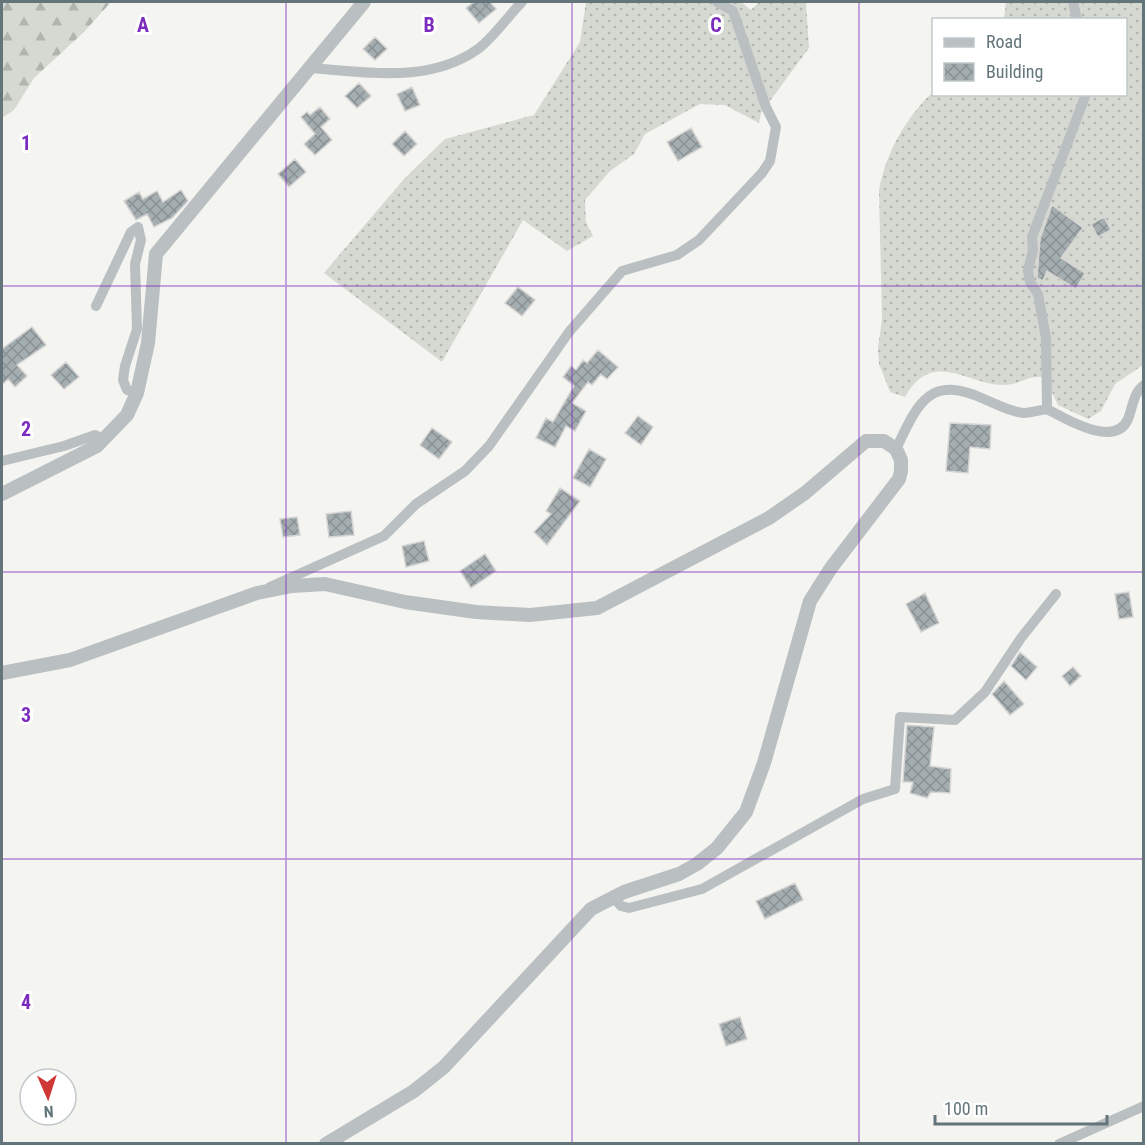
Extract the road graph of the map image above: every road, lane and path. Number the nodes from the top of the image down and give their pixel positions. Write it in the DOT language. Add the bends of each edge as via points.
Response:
graph roads {
  1 [pos="364,2"];
  2 [pos="522,2"];
  3 [pos="717,2"];
  4 [pos="1073,2"];
  5 [pos="1077,18"];
  6 [pos="310,68"];
  7 [pos="1085,96"];
  8 [pos="96,306"];
  9 [pos="1143,385"];
  10 [pos="137,393"];
  11 [pos="1047,409"];
  12 [pos="104,439"];
  13 [pos="896,449"];
  14 [pos="2,461"];
  15 [pos="2,494"];
  16 [pos="257,593"];
  17 [pos="1056,594"];
  18 [pos="2,673"];
  19 [pos="614,898"];
  20 [pos="1143,1106"];
  21 [pos="326,1143"];
  22 [pos="1059,1143"];
  1 -- 6 [label="street"];
  2 -- 6 [label="street" via="478,49 442,68 397,74"];
  3 -- 16 [label="street" via="733,11 776,127 770,161 762,173 699,240 677,255 622,271 569,332 489,446 465,471 416,504 384,536"];
  4 -- 5 [label="street"];
  6 -- 10 [label="street" via="156,254 148,343"];
  7 -- 11 [label="street" via="1032,237 1028,271 1038,294 1047,338"];
  8 -- 10 [label="street" via="131,232 138,227 141,240 135,264 137,329 123,380 127,390"];
  9 -- 11 [label="street" via="1137,390 1127,421 1114,432 1095,431"];
  10 -- 12 [label="street" via="127,415"];
  11 -- 13 [label="street" via="1024,412 1004,408 969,392 945,387 929,396"];
  12 -- 14 [label="street" via="95,435"];
  12 -- 15 [label="street"];
  13 -- 16 [label="street" via="884,441 866,441 769,518 597,608 530,615 476,612 405,602 325,584"];
  13 -- 19 [label="street" via="901,460 899,479 810,601 764,764 746,812 717,848 697,864"];
  16 -- 18 [label="street" via="70,660"];
  17 -- 19 [label="street" via="985,692 955,720 900,717 895,789 862,799 702,889 629,908"];
  19 -- 21 [label="street" via="591,909 568,930 444,1066 414,1091"];
  20 -- 22 [label="street"];
}
